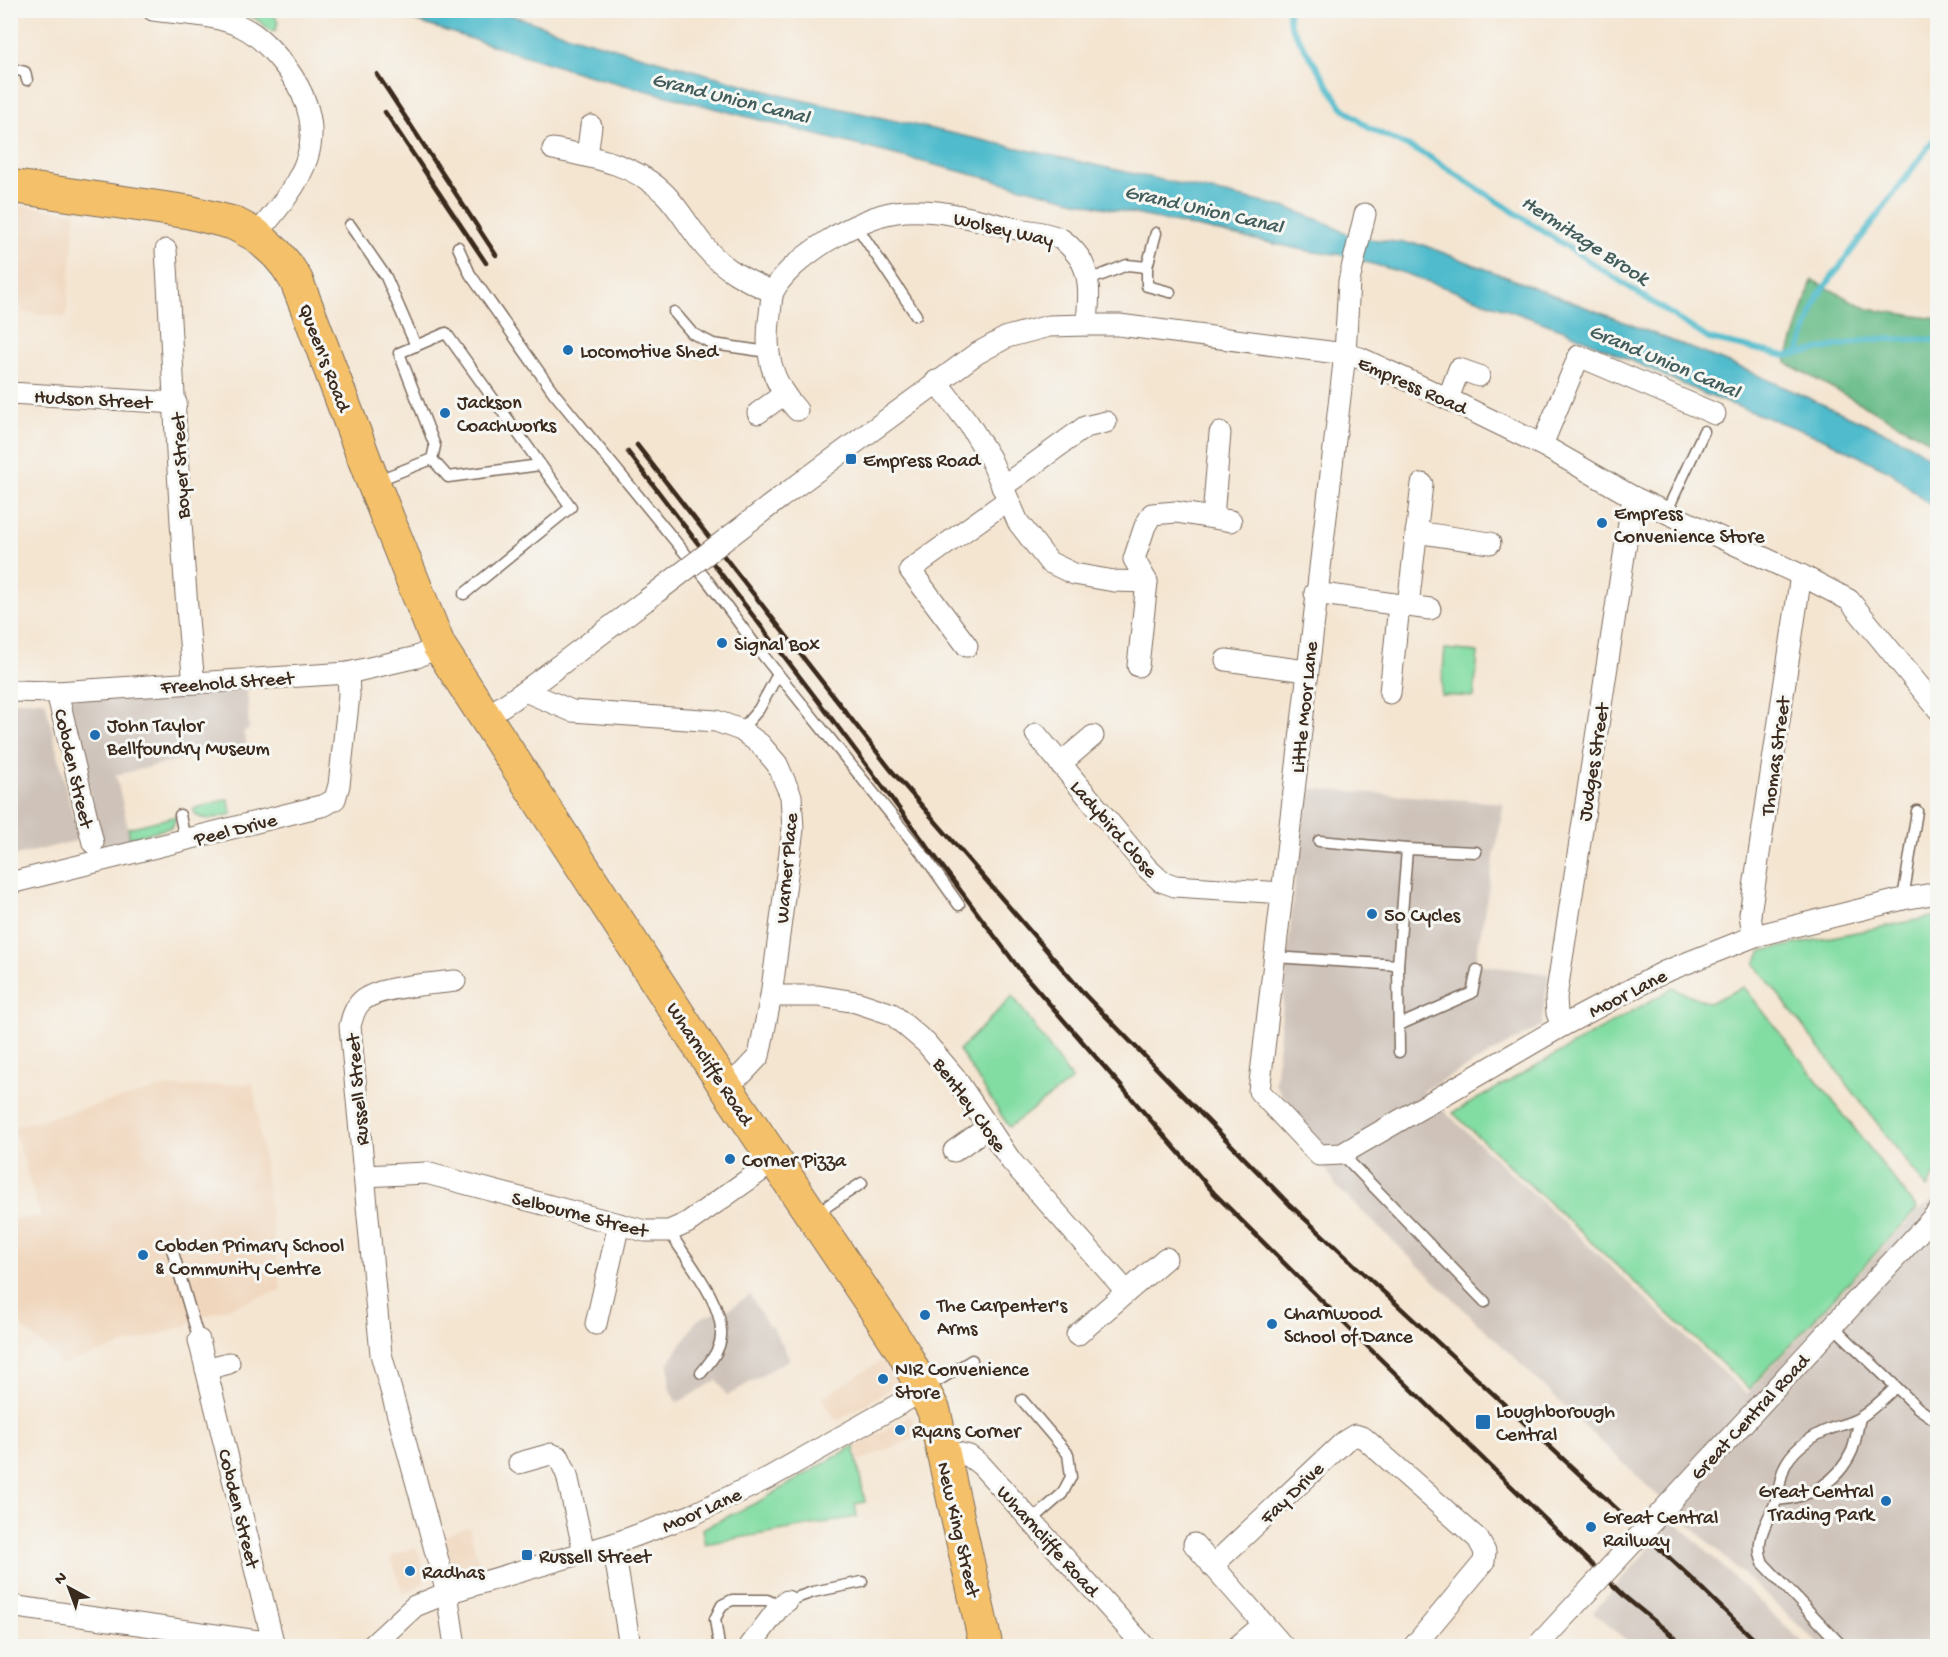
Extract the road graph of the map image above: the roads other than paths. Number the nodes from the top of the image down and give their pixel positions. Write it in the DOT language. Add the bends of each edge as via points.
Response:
graph roads {
  1 [pos="153,10"];
  2 [pos="10,68"];
  3 [pos="27,80"];
  4 [pos="591,126"];
  5 [pos="553,149"];
  6 [pos="586,156"];
  7 [pos="10,186"];
  8 [pos="1365,214"];
  9 [pos="350,225"];
  10 [pos="856,225"];
  11 [pos="1156,233"];
  12 [pos="256,235"];
  13 [pos="458,247"];
  14 [pos="166,250"];
  15 [pos="1147,267"];
  16 [pos="1089,280"];
  17 [pos="773,292"];
  18 [pos="1170,292"];
  19 [pos="674,312"];
  20 [pos="916,315"];
  21 [pos="1087,325"];
  22 [pos="416,346"];
  23 [pos="768,352"];
  24 [pos="1345,354"];
  25 [pos="1479,376"];
  26 [pos="936,381"];
  27 [pos="10,393"];
  28 [pos="1448,399"];
  29 [pos="176,403"];
  30 [pos="758,412"];
  31 [pos="1106,422"];
  32 [pos="1710,422"];
  33 [pos="1220,433"];
  34 [pos="1542,445"];
  35 [pos="432,459"];
  36 [pos="540,465"];
  37 [pos="373,482"];
  38 [pos="1422,484"];
  39 [pos="1005,493"];
  40 [pos="1633,497"];
  41 [pos="1666,513"];
  42 [pos="1416,532"];
  43 [pos="1490,543"];
  44 [pos="1801,574"];
  45 [pos="1147,582"];
  46 [pos="1315,593"];
  47 [pos="464,594"];
  48 [pos="1404,605"];
  49 [pos="1430,609"];
  50 [pos="439,646"];
  51 [pos="967,646"];
  52 [pos="1226,660"];
  53 [pos="1138,666"];
  54 [pos="1306,671"];
  55 [pos="348,673"];
  56 [pos="778,674"];
  57 [pos="194,683"];
  58 [pos="10,691"];
  59 [pos="525,691"];
  60 [pos="57,692"];
  61 [pos="1390,693"];
  62 [pos="1938,709"];
  63 [pos="486,717"];
  64 [pos="741,730"];
  65 [pos="1036,735"];
  66 [pos="1093,736"];
  67 [pos="1060,764"];
  68 [pos="1917,811"];
  69 [pos="180,815"];
  70 [pos="185,840"];
  71 [pos="1318,841"];
  72 [pos="93,843"];
  73 [pos="1407,849"];
  74 [pos="1476,852"];
  75 [pos="10,883"];
  76 [pos="1282,893"];
  77 [pos="1938,893"];
  78 [pos="1903,899"];
  79 [pos="959,905"];
  80 [pos="1755,936"];
  81 [pos="1274,957"];
  82 [pos="1398,965"];
  83 [pos="1477,970"];
  84 [pos="455,981"];
  85 [pos="771,996"];
  86 [pos="1399,1025"];
  87 [pos="1562,1026"];
  88 [pos="1399,1052"];
  89 [pos="725,1086"];
  90 [pos="988,1127"];
  91 [pos="954,1151"];
  92 [pos="1342,1154"];
  93 [pos="776,1160"];
  94 [pos="364,1176"];
  95 [pos="862,1183"];
  96 [pos="1938,1212"];
  97 [pos="813,1216"];
  98 [pos="619,1224"];
  99 [pos="669,1232"];
  100 [pos="172,1249"];
  101 [pos="1166,1258"];
  102 [pos="1126,1291"];
  103 [pos="1485,1302"];
  104 [pos="596,1324"];
  105 [pos="1833,1326"];
  106 [pos="1077,1335"];
  107 [pos="199,1340"];
  108 [pos="972,1360"];
  109 [pos="229,1363"];
  110 [pos="206,1369"];
  111 [pos="701,1373"];
  112 [pos="1896,1387"];
  113 [pos="1022,1400"];
  114 [pos="929,1401"];
  115 [pos="1860,1418"];
  116 [pos="1938,1422"];
  117 [pos="942,1449"];
  118 [pos="519,1463"];
  119 [pos="1777,1500"];
  120 [pos="1031,1521"];
  121 [pos="613,1544"];
  122 [pos="1194,1544"];
  123 [pos="584,1552"];
  124 [pos="1212,1566"];
  125 [pos="862,1582"];
  126 [pos="447,1593"];
  127 [pos="784,1604"];
  128 [pos="10,1606"];
  129 [pos="1263,1624"];
  130 [pos="274,1645"];
  131 [pos="1538,1645"];
  132 [pos="372,1647"];
  133 [pos="455,1647"];
  134 [pos="630,1647"];
  135 [pos="719,1647"];
  136 [pos="750,1647"];
  137 [pos="986,1647"];
  138 [pos="1144,1647"];
  139 [pos="1238,1647"];
  140 [pos="1282,1647"];
  141 [pos="1414,1647"];
  142 [pos="1842,1647"];
  1 -- 12 [label="street" via="217,19 243,27 263,40 304,97 313,135 308,160 277,211"];
  2 -- 3 [label="lane" via="25,72"];
  4 -- 6 [label="street"];
  5 -- 6 [label="street"];
  6 -- 17 [label="street" via="626,167 648,181 666,195 705,248 727,269"];
  7 -- 12 [label="main road, Queen's Road" via="189,212 232,223"];
  8 -- 24 [label="street, Little Moor Lane" via="1350,281"];
  9 -- 22 [label="lane" via="386,277"];
  10 -- 16 [label="street, Wolsey Way" via="876,216 924,211 1033,232 1062,240 1082,261"];
  10 -- 17 [label="street, Wolsey Way" via="813,249"];
  10 -- 20 [label="lane"];
  11 -- 15 [label="lane"];
  12 -- 37 [label="main road, Queen's Road" via="277,254 296,280"];
  13 -- 56 [label="lane" via="470,274 554,393 707,580"];
  14 -- 29 [label="street, Boyer Street"];
  15 -- 16 [label="lane" via="1127,265"];
  15 -- 18 [label="lane" via="1147,286"];
  16 -- 21 [label="street"];
  17 -- 23 [label="street"];
  19 -- 23 [label="lane" via="692,333 713,344"];
  21 -- 24 [label="street, Empress Road" via="1119,325"];
  21 -- 26 [label="street, Empress Road" via="1048,326 1007,337"];
  22 -- 35 [label="lane" via="399,353 435,446"];
  22 -- 36 [label="lane" via="446,333"];
  23 -- 30 [label="street" via="790,402"];
  24 -- 28 [label="street, Empress Road"];
  24 -- 46 [label="street, Little Moor Lane"];
  25 -- 28 [label="street" via="1459,369"];
  26 -- 39 [label="street" via="990,458"];
  26 -- 59 [label="street, Empress Road, bridge"];
  27 -- 29 [label="street, Hudson Street"];
  28 -- 34 [label="street, Empress Road"];
  29 -- 57 [label="street, Boyer Street" via="177,473"];
  31 -- 39 [label="street" via="1085,426"];
  32 -- 34 [label="street" via="1579,356"];
  32 -- 41 [label="lane"];
  33 -- 45 [label="street" via="1222,519 1176,512 1152,514 1134,559"];
  34 -- 40 [label="street, Empress Road"];
  35 -- 36 [label="lane" via="448,477"];
  35 -- 37 [label="lane"];
  36 -- 47 [label="lane" via="571,507"];
  37 -- 50 [label="main road, Queen's Road"];
  38 -- 42 [label="street"];
  39 -- 45 [label="street" via="1018,522 1049,562 1074,574"];
  39 -- 51 [label="street" via="910,570"];
  40 -- 41 [label="street, Empress Road"];
  40 -- 87 [label="street, Judges Street" via="1556,998"];
  41 -- 44 [label="street, Empress Road"];
  42 -- 43 [label="street"];
  42 -- 48 [label="street"];
  44 -- 62 [label="street, Empress Road" via="1850,600"];
  44 -- 80 [label="street, Thomas Street" via="1750,914"];
  45 -- 53 [label="street"];
  46 -- 48 [label="street"];
  46 -- 54 [label="street, Little Moor Lane"];
  48 -- 49 [label="street"];
  48 -- 61 [label="street"];
  50 -- 55 [label="street, Freehold Street" via="417,657"];
  50 -- 63 [label="main road, Queen's Road"];
  52 -- 54 [label="street"];
  54 -- 76 [label="street, Little Moor Lane"];
  55 -- 57 [label="street, Freehold Street"];
  55 -- 70 [label="street, Peel Drive" via="349,694 335,799 325,806"];
  56 -- 64 [label="lane" via="759,710"];
  56 -- 79 [label="lane"];
  57 -- 60 [label="street, Freehold Street"];
  58 -- 60 [label="street, Freehold Street"];
  59 -- 63 [label="street, Empress Road"];
  59 -- 64 [label="street, Warner Place" via="572,711 716,721"];
  60 -- 72 [label="street, Cobden Street"];
  63 -- 89 [label="main road, Wharncliffe Road"];
  64 -- 85 [label="street, Warner Place" via="777,764 791,796 793,829"];
  65 -- 67 [label="street, Ladybird Close"];
  66 -- 67 [label="street, Ladybird Close"];
  67 -- 76 [label="street, Ladybird Close" via="1161,881 1175,886"];
  68 -- 78 [label="lane"];
  69 -- 70 [label="lane"];
  70 -- 75 [label="street, Peel Drive"];
  71 -- 73 [label="lane"];
  73 -- 74 [label="lane"];
  73 -- 82 [label="lane"];
  76 -- 81 [label="street, Little Moor Lane"];
  77 -- 78 [label="street, Moor Lane"];
  78 -- 80 [label="street, Moor Lane"];
  80 -- 87 [label="street, Moor Lane" via="1664,972"];
  81 -- 82 [label="lane"];
  81 -- 92 [label="street, Little Moor Lane" via="1259,1091 1319,1155"];
  82 -- 86 [label="lane"];
  83 -- 86 [label="lane" via="1472,993"];
  84 -- 94 [label="street, Russell Street" via="370,995 353,1014 350,1026"];
  85 -- 89 [label="street, Warner Place" via="759,1056"];
  85 -- 90 [label="street, Bentley Close" via="818,996 856,1002 892,1014 933,1051"];
  86 -- 88 [label="lane"];
  87 -- 92 [label="street, Moor Lane"];
  89 -- 93 [label="main road, Wharncliffe Road"];
  90 -- 91 [label="street"];
  90 -- 102 [label="street, Bentley Close" via="1011,1161"];
  92 -- 103 [label="lane"];
  93 -- 97 [label="main road, Wharncliffe Road"];
  93 -- 99 [label="street, Selbourne Street"];
  94 -- 98 [label="street, Selbourne Street" via="426,1173"];
  94 -- 126 [label="street, Russell Street" via="381,1354"];
  95 -- 97 [label="lane"];
  96 -- 105 [label="street, Great Central Road"];
  97 -- 114 [label="main road, Wharncliffe Road" via="871,1295"];
  98 -- 99 [label="street, Selbourne Street"];
  98 -- 104 [label="street"];
  99 -- 111 [label="lane" via="714,1302 719,1320 721,1335 716,1354"];
  100 -- 107 [label="lane"];
  101 -- 102 [label="street"];
  102 -- 106 [label="street"];
  105 -- 112 [label="lane"];
  105 -- 131 [label="street, Great Central Road, bridge"];
  107 -- 110 [label="street, Cobden Street"];
  108 -- 114 [label="lane"];
  109 -- 110 [label="street"];
  110 -- 130 [label="street, Cobden Street"];
  112 -- 115 [label="lane"];
  112 -- 116 [label="lane"];
  113 -- 120 [label="lane" via="1068,1454 1071,1478 1062,1494"];
  114 -- 117 [label="main road, New King Street"];
  114 -- 121 [label="street, Moor Lane" via="692,1515"];
  115 -- 119 [label="lane" via="1806,1442 1781,1472"];
  115 -- 119 [label="lane" via="1852,1450 1839,1470 1810,1494"];
  117 -- 120 [label="street, Wharncliffe Road" via="969,1456 981,1464"];
  117 -- 137 [label="main road, New King Street"];
  118 -- 123 [label="street" via="551,1454 559,1457 567,1475"];
  119 -- 142 [label="lane" via="1759,1544 1763,1563"];
  120 -- 138 [label="street, Wharncliffe Road"];
  121 -- 123 [label="street, Moor Lane"];
  121 -- 134 [label="street"];
  122 -- 124 [label="street"];
  123 -- 126 [label="street, Moor Lane"];
  124 -- 129 [label="street"];
  124 -- 141 [label="street, Fay Drive" via="1345,1441 1354,1435 1364,1438 1478,1539 1485,1551 1477,1572"];
  125 -- 127 [label="lane" via="807,1594"];
  126 -- 132 [label="street, Moor Lane" via="415,1606"];
  126 -- 133 [label="street, Russell Street"];
  127 -- 135 [label="lane" via="732,1600 722,1605 715,1619"];
  127 -- 136 [label="street"];
  128 -- 130 [label="street"];
  129 -- 139 [label="street"];
  129 -- 140 [label="street"];
}
